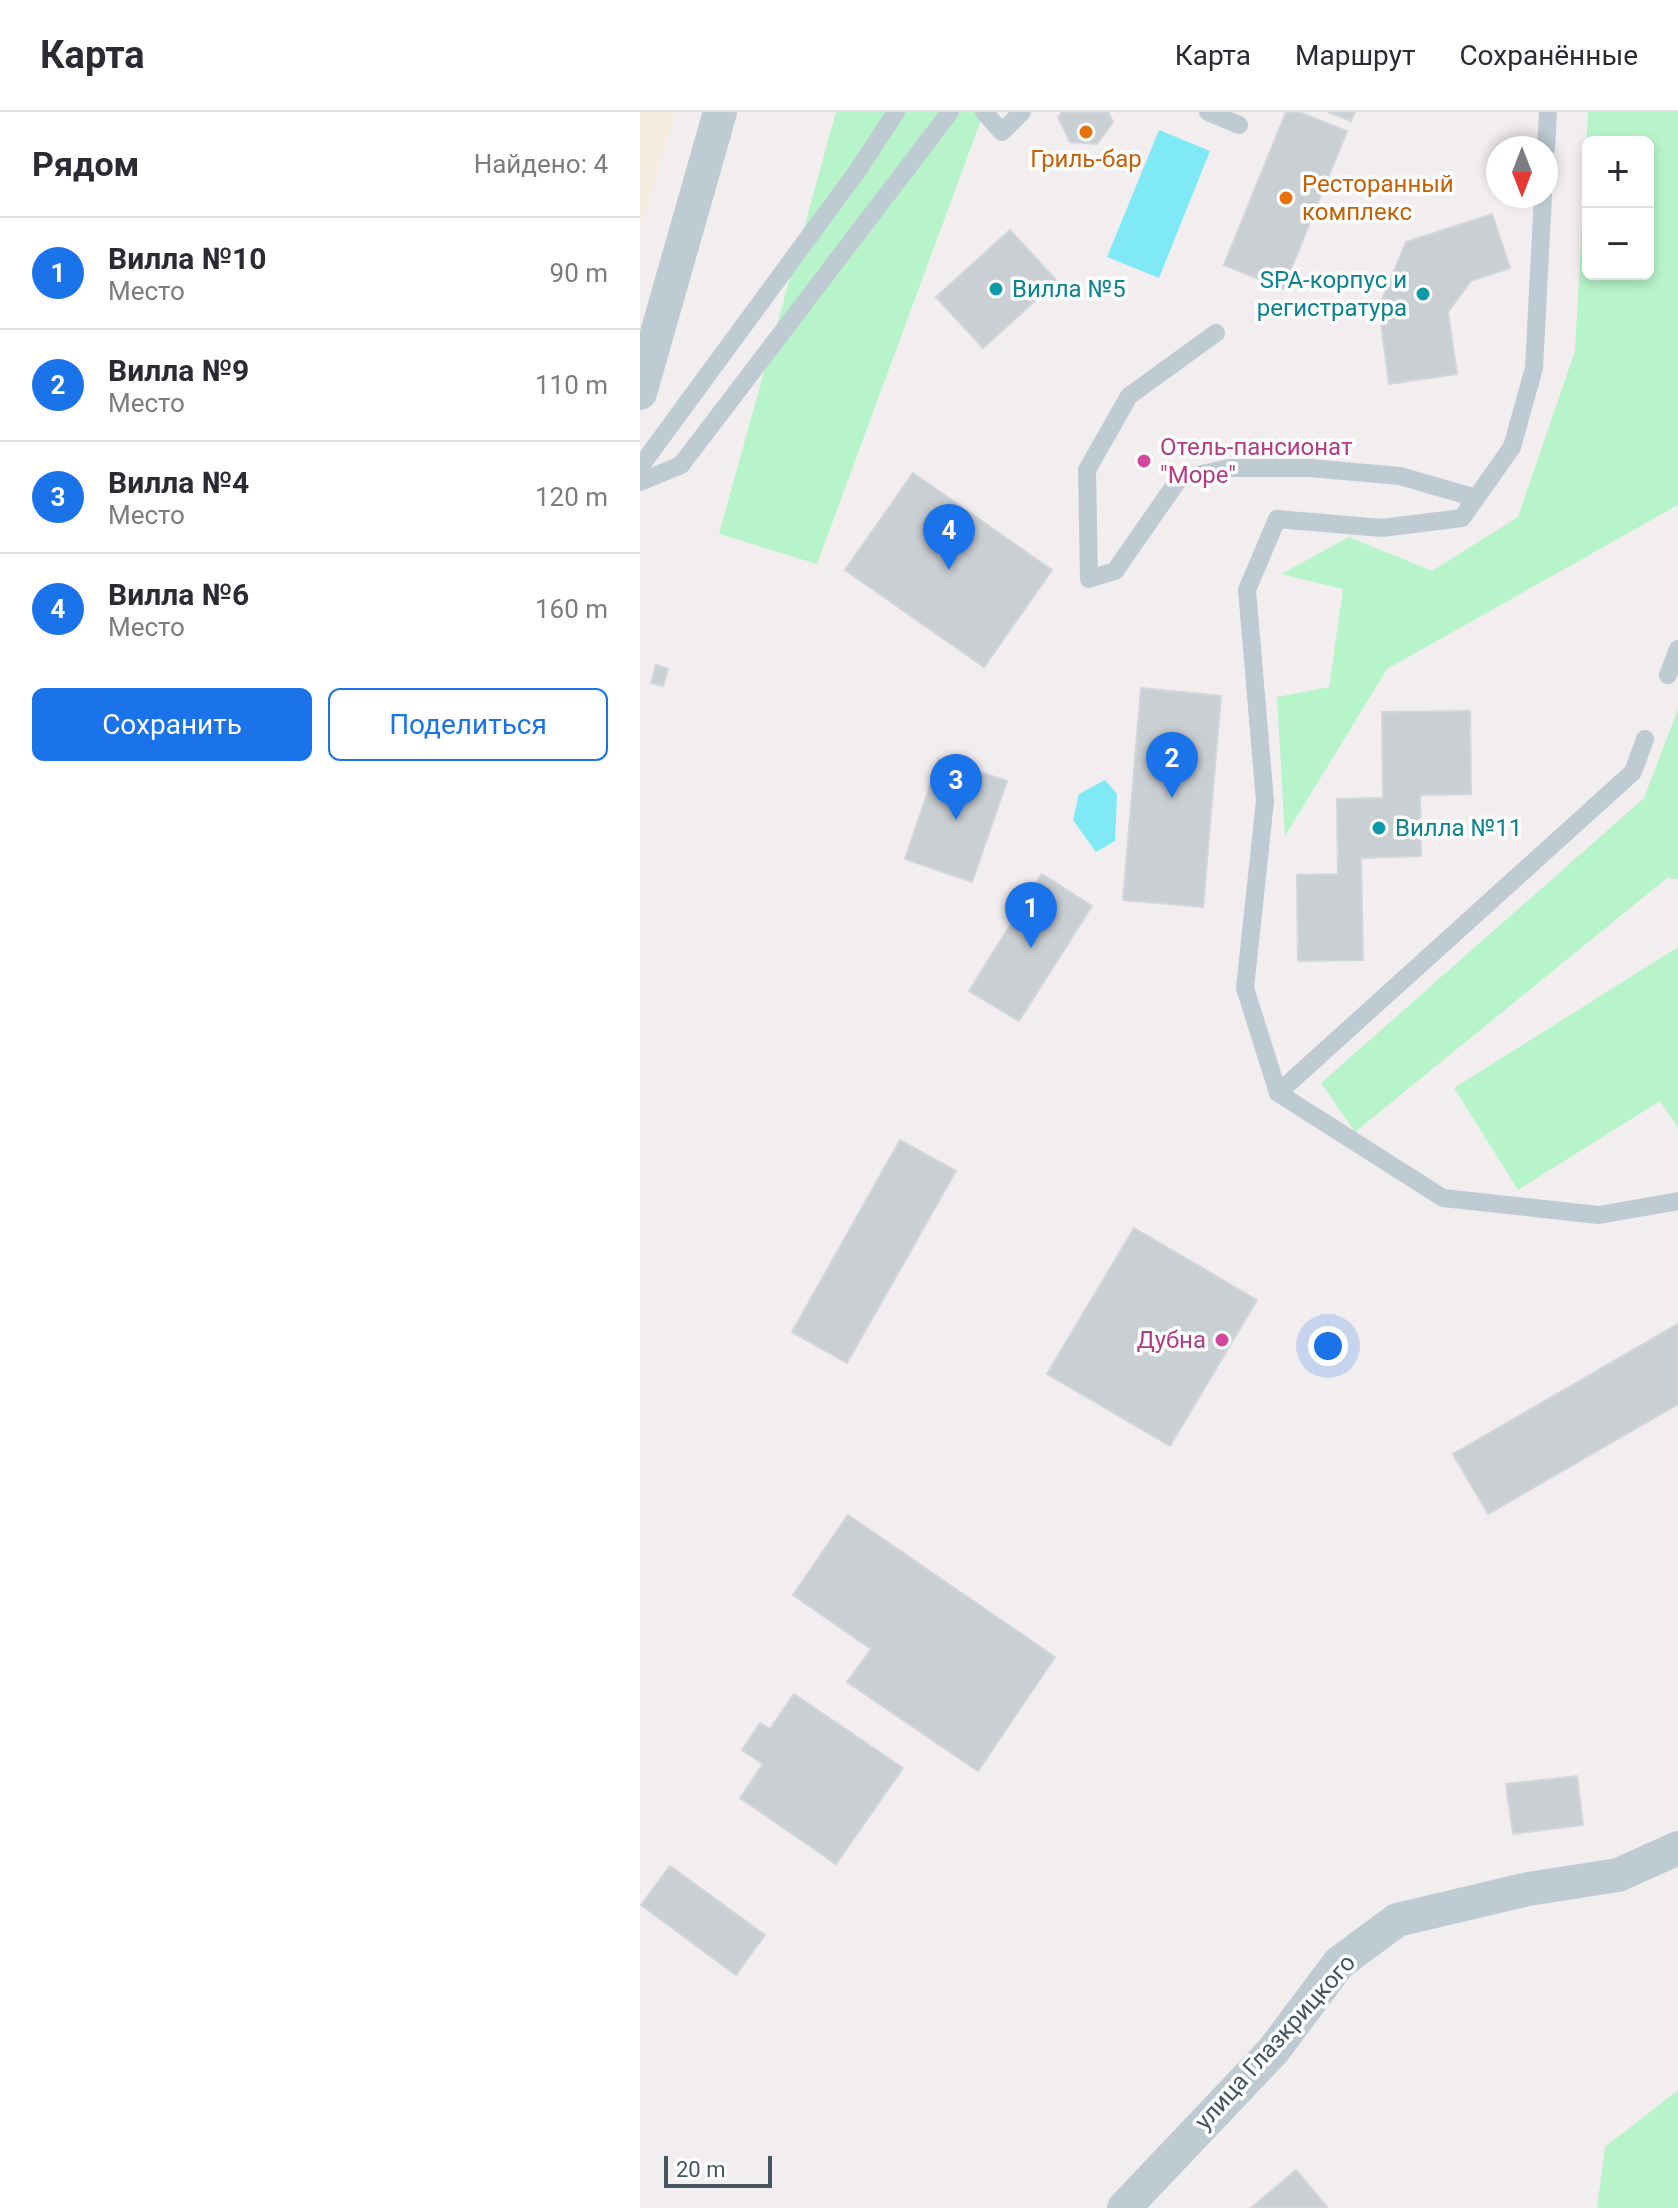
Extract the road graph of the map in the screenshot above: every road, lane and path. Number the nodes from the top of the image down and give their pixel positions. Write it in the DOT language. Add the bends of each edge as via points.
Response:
graph roads {
  1 [pos="720,112"];
  2 [pos="896,112"];
  3 [pos="950,112"];
  4 [pos="984,112"];
  5 [pos="1022,112"];
  6 [pos="1208,112"];
  7 [pos="1548,112"];
  8 [pos="1239,125"];
  9 [pos="1547,136"];
  10 [pos="1542,208"];
  11 [pos="1216,333"];
  12 [pos="640,393"];
  13 [pos="640,467"];
  14 [pos="640,482"];
  15 [pos="1476,498"];
  16 [pos="1678,649"];
  17 [pos="1668,675"];
  18 [pos="1645,739"];
  19 [pos="1278,1093"];
  20 [pos="1678,1201"];
  21 [pos="1678,1848"];
  22 [pos="1124,2208"];
  1 -- 12 [label="street"];
  2 -- 13 [label="lane"];
  3 -- 14 [label="lane" via="681,465"];
  4 -- 5 [label="lane" via="1002,132"];
  6 -- 8 [label="lane"];
  7 -- 9 [label="lane"];
  10 -- 15 [label="lane" via="1534,368 1512,447"];
  11 -- 15 [label="lane" via="1129,396 1087,470 1089,579 1115,571 1179,479 1229,468 1400,476"];
  15 -- 19 [label="lane" via="1462,518 1382,528 1277,519 1247,590 1265,801 1245,988"];
  16 -- 17 [label="lane"];
  18 -- 19 [label="lane" via="1633,772"];
  19 -- 20 [label="lane" via="1443,1198 1599,1215"];
  21 -- 22 [label="street, улица Глазкрицкого" via="1618,1875 1528,1889 1397,1920 1339,1963 1273,2051"];
}
